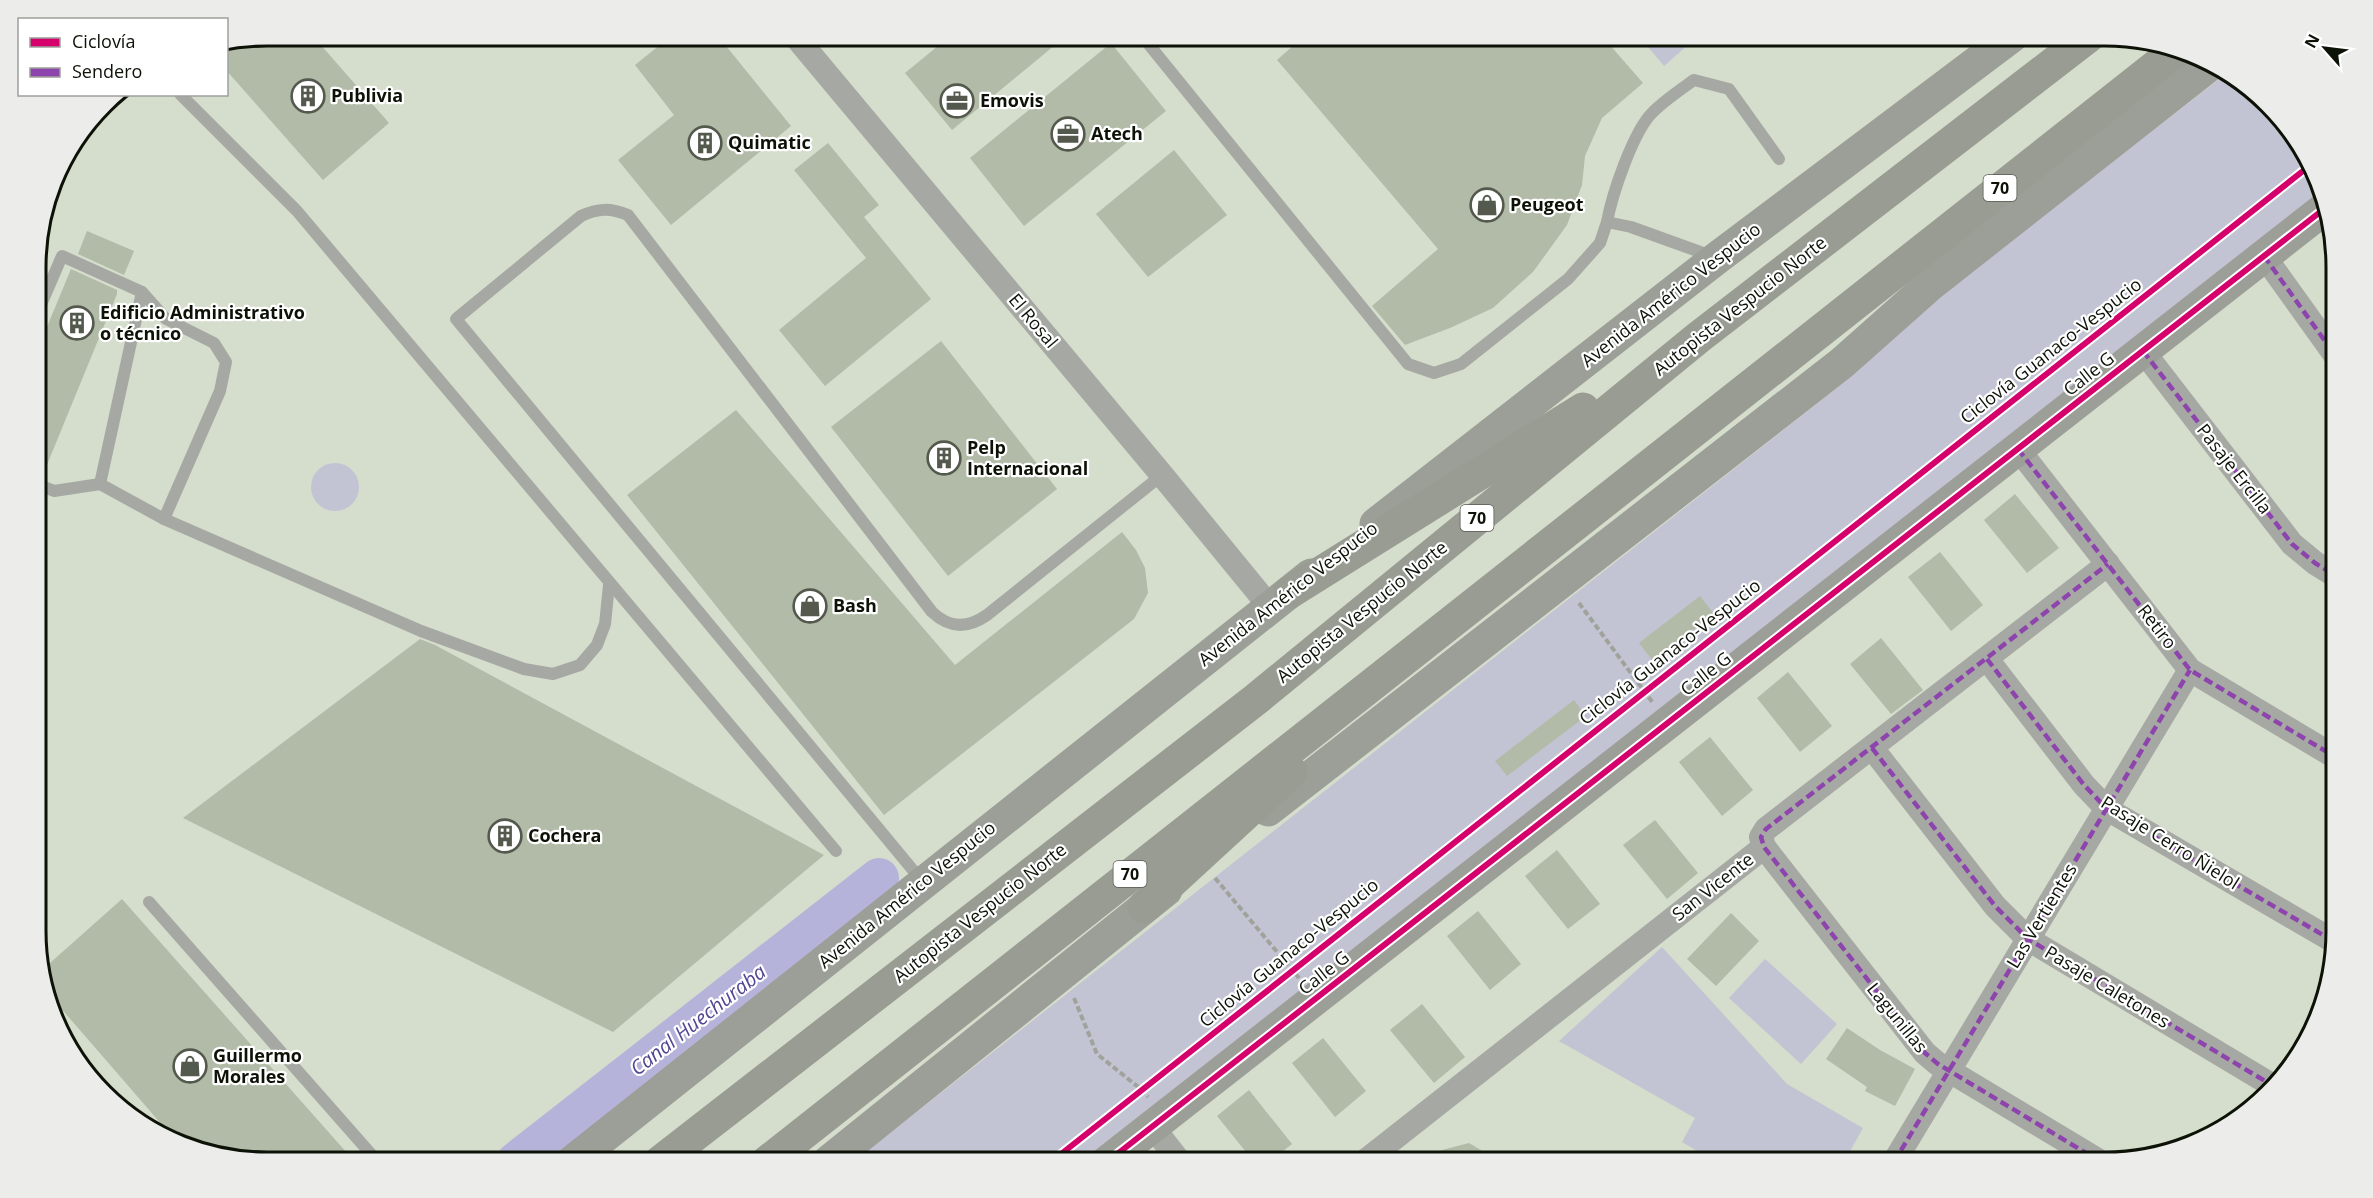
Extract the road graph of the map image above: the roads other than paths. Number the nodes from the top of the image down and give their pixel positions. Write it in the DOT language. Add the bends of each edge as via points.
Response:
graph roads {
  1 [pos="803,46"];
  2 [pos="1150,46"];
  3 [pos="1999,46"];
  4 [pos="2076,46"];
  5 [pos="2169,56"];
  6 [pos="2204,69"];
  7 [pos="182,96"];
  8 [pos="1779,159"];
  9 [pos="2320,212"];
  10 [pos="1607,222"];
  11 [pos="2264,256"];
  12 [pos="1717,258"];
  13 [pos="142,292"];
  14 [pos="46,293"];
  15 [pos="1699,337"];
  16 [pos="2326,342"];
  17 [pos="2143,351"];
  18 [pos="2018,448"];
  19 [pos="1162,475"];
  20 [pos="100,484"];
  21 [pos="46,488"];
  22 [pos="164,519"];
  23 [pos="2108,564"];
  24 [pos="2326,570"];
  25 [pos="609,585"];
  26 [pos="1494,587"];
  27 [pos="1280,599"];
  28 [pos="1987,659"];
  29 [pos="2190,670"];
  30 [pos="1872,748"];
  31 [pos="2326,751"];
  32 [pos="2107,809"];
  33 [pos="1764,847"];
  34 [pos="836,851"];
  35 [pos="923,882"];
  36 [pos="149,902"];
  37 [pos="1144,907"];
  38 [pos="2326,937"];
  39 [pos="2028,939"];
  40 [pos="1949,1071"];
  41 [pos="2267,1082"];
  42 [pos="1158,1122"];
  43 [pos="369,1152"];
  44 [pos="585,1152"];
  45 [pos="673,1152"];
  46 [pos="780,1152"];
  47 [pos="840,1152"];
  48 [pos="1120,1152"];
  49 [pos="1174,1152"];
  50 [pos="1377,1152"];
  51 [pos="1900,1152"];
  52 [pos="2084,1152"];
  1 -- 19 [label="street, El Rosal"];
  2 -- 10 [label="lane" via="1408,364 1434,373 1461,364 1568,279 1600,243"];
  3 -- 12 [label="main road, Avenida Américo Vespucio"];
  4 -- 15 [label="highway, Autopista Vespucio Norte / 70"];
  5 -- 26 [label="highway, 70"];
  6 -- 37 [label="main road" via="1931,284 1842,363"];
  7 -- 25 [label="lane" via="297,211"];
  8 -- 10 [label="lane" via="1729,89 1694,80 1652,113 1639,133 1611,200"];
  9 -- 11 [label="main road, Calle G"];
  10 -- 12 [label="lane"];
  11 -- 16 [label="street"];
  11 -- 17 [label="main road, Calle G"];
  12 -- 27 [label="main road, Avenida Américo Vespucio"];
  13 -- 14 [label="lane" via="62,256"];
  13 -- 20 [label="lane"];
  13 -- 22 [label="lane" via="166,319 214,343 226,362 220,391"];
  15 -- 27 [label="highway"];
  15 -- 45 [label="highway, Autopista Vespucio Norte / 70" via="1255,700"];
  17 -- 18 [label="main road, Calle G"];
  17 -- 24 [label="street, Pasaje Ercilla" via="2292,544"];
  18 -- 23 [label="street, Retiro"];
  18 -- 42 [label="main road, Calle G"];
  19 -- 27 [label="street, El Rosal"];
  19 -- 35 [label="lane" via="987,615 968,625 948,623 932,612 628,215 607,209 581,216 456,319"];
  20 -- 21 [label="lane" via="54,491"];
  20 -- 22 [label="lane"];
  22 -- 25 [label="lane" via="421,631 524,669 553,674 580,665 597,645 605,624"];
  23 -- 28 [label="street, San Vicente"];
  23 -- 29 [label="street, Retiro"];
  25 -- 34 [label="lane"];
  26 -- 37 [label="highway"];
  26 -- 46 [label="highway, 70"];
  27 -- 35 [label="main road, Avenida Américo Vespucio"];
  28 -- 30 [label="street, San Vicente"];
  28 -- 32 [label="street, Pasaje Cerro Ñielol"];
  29 -- 31 [label="street, Retiro"];
  29 -- 32 [label="street, Las Vertientes"];
  30 -- 33 [label="street, San Vicente" via="1766,829 1761,837"];
  30 -- 39 [label="street, Pasaje Caletones" via="1995,906"];
  32 -- 38 [label="street, Pasaje Cerro Ñielol"];
  32 -- 39 [label="street, Las Vertientes"];
  33 -- 40 [label="street, Lagunillas" via="1913,1040"];
  33 -- 50 [label="street, San Vicente"];
  35 -- 44 [label="main road, Avenida Américo Vespucio"];
  36 -- 43 [label="lane"];
  37 -- 47 [label="main road"];
  39 -- 40 [label="street, Las Vertientes"];
  39 -- 41 [label="street, Pasaje Caletones"];
  40 -- 51 [label="street, Las Vertientes"];
  40 -- 52 [label="street, Lagunillas"];
  42 -- 48 [label="main road, Calle G"];
  42 -- 49 [label="street"];
}
